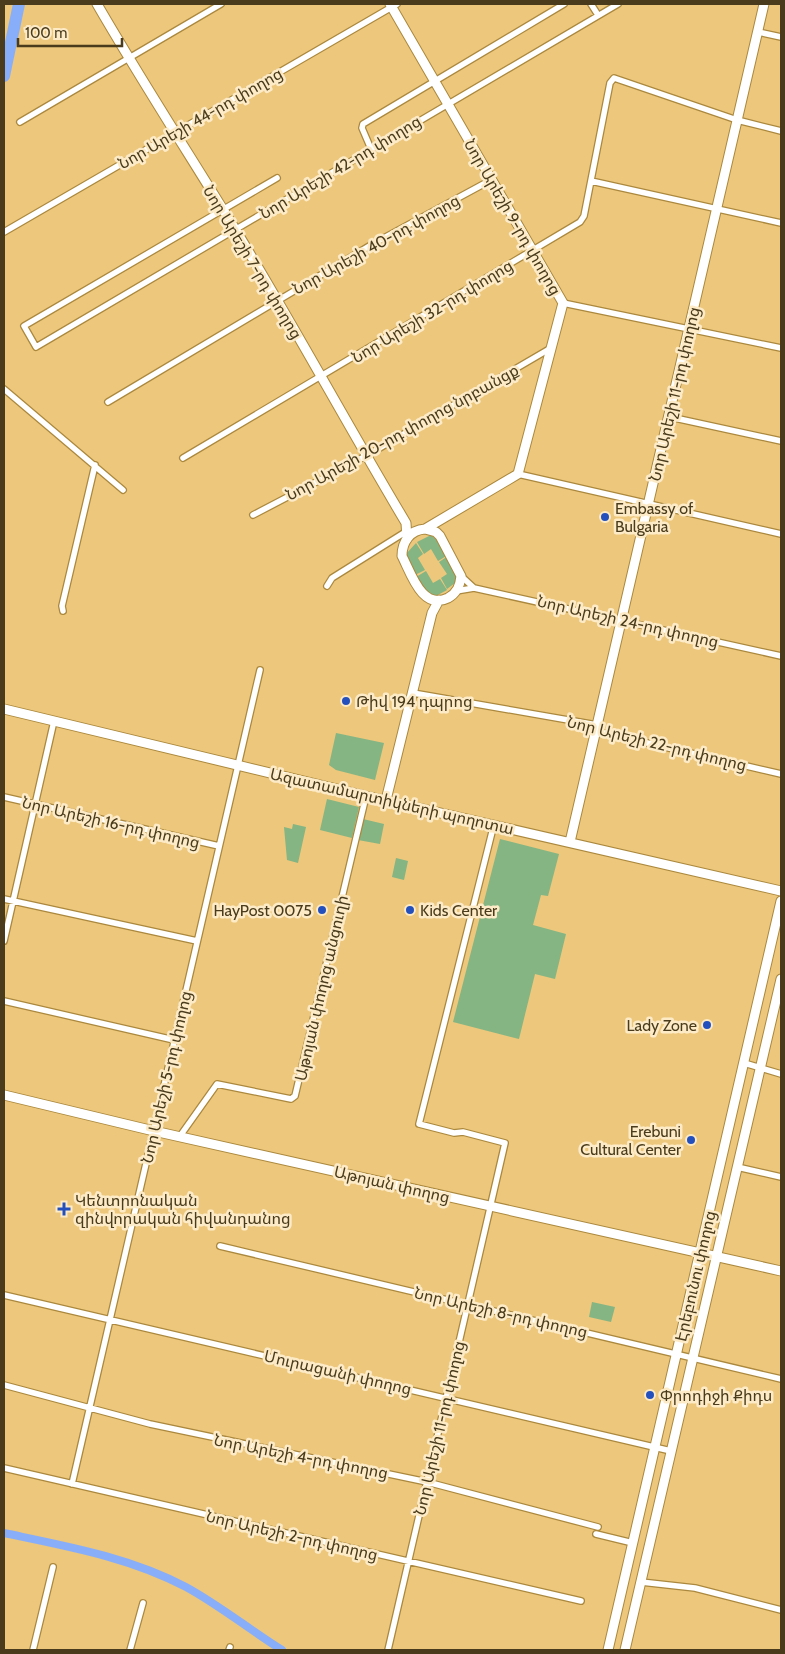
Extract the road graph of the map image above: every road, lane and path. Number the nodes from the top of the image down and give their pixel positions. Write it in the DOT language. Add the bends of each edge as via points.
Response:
graph roads {
  1 [pos="97,4"];
  2 [pos="221,4"];
  3 [pos="564,4"];
  4 [pos="591,4"];
  5 [pos="618,4"];
  6 [pos="764,4"];
  7 [pos="393,5"];
  8 [pos="607,6"];
  9 [pos="598,15"];
  10 [pos="758,32"];
  11 [pos="781,37"];
  12 [pos="128,58"];
  13 [pos="434,81"];
  14 [pos="447,103"];
  15 [pos="737,120"];
  16 [pos="20,122"];
  17 [pos="781,131"];
  18 [pos="174,133"];
  19 [pos="371,149"];
  20 [pos="276,178"];
  21 [pos="491,180"];
  22 [pos="591,181"];
  23 [pos="222,208"];
  24 [pos="717,209"];
  25 [pos="781,224"];
  26 [pos="236,230"];
  27 [pos="4,232"];
  28 [pos="532,251"];
  29 [pos="276,300"];
  30 [pos="562,303"];
  31 [pos="690,331"];
  32 [pos="551,348"];
  33 [pos="781,348"];
  34 [pos="322,377"];
  35 [pos="4,390"];
  36 [pos="108,402"];
  37 [pos="670,417"];
  38 [pos="781,441"];
  39 [pos="366,456"];
  40 [pos="183,458"];
  41 [pos="95,465"];
  42 [pos="518,474"];
  43 [pos="123,490"];
  44 [pos="648,504"];
  45 [pos="253,516"];
  46 [pos="440,521"];
  47 [pos="421,530"];
  48 [pos="406,531"];
  49 [pos="438,534"];
  50 [pos="781,534"];
  51 [pos="461,576"];
  52 [pos="327,586"];
  53 [pos="474,588"];
  54 [pos="456,592"];
  55 [pos="426,597"];
  56 [pos="439,600"];
  57 [pos="63,611"];
  58 [pos="432,613"];
  59 [pos="622,619"];
  60 [pos="781,656"];
  61 [pos="260,670"];
  62 [pos="413,693"];
  63 [pos="4,710"];
  64 [pos="54,721"];
  65 [pos="597,725"];
  66 [pos="238,765"];
  67 [pos="781,774"];
  68 [pos="366,796"];
  69 [pos="4,798"];
  70 [pos="386,800"];
  71 [pos="35,805"];
  72 [pos="494,824"];
  73 [pos="570,842"];
  74 [pos="219,846"];
  75 [pos="781,891"];
  76 [pos="4,899"];
  77 [pos="13,901"];
  78 [pos="781,901"];
  79 [pos="197,941"];
  80 [pos="4,942"];
  81 [pos="781,979"];
  82 [pos="4,1001"];
  83 [pos="174,1040"];
  84 [pos="744,1064"];
  85 [pos="760,1069"];
  86 [pos="781,1074"];
  87 [pos="4,1095"];
  88 [pos="154,1131"];
  89 [pos="180,1136"];
  90 [pos="737,1167"];
  91 [pos="781,1177"];
  92 [pos="490,1207"];
  93 [pos="220,1246"];
  94 [pos="700,1252"];
  95 [pos="717,1256"];
  96 [pos="781,1271"];
  97 [pos="4,1295"];
  98 [pos="468,1304"];
  99 [pos="110,1318"];
  100 [pos="677,1353"];
  101 [pos="693,1357"];
  102 [pos="781,1379"];
  103 [pos="4,1385"];
  104 [pos="446,1396"];
  105 [pos="89,1407"];
  106 [pos="655,1447"];
  107 [pos="671,1450"];
  108 [pos="4,1468"];
  109 [pos="427,1482"];
  110 [pos="72,1484"];
  111 [pos="598,1527"];
  112 [pos="596,1534"];
  113 [pos="633,1542"];
  114 [pos="408,1563"];
  115 [pos="53,1567"];
  116 [pos="641,1582"];
  117 [pos="581,1601"];
  118 [pos="144,1603"];
  119 [pos="781,1610"];
  120 [pos="33,1650"];
  121 [pos="130,1650"];
  122 [pos="388,1650"];
  123 [pos="608,1650"];
  124 [pos="625,1650"];
  1 -- 12 [label="street, Նոր Արեշի 7-րդ փողոց"];
  2 -- 12 [label="street"];
  3 -- 13 [label="street"];
  4 -- 9 [label="street"];
  5 -- 8 [label="street, Նոր Արեշի 42-րդ փողոց"];
  6 -- 10 [label="street, Նոր Արեշի 11-րդ փողոց"];
  7 -- 13 [label="street, Նոր Արեշի 9-րդ փողոց"];
  7 -- 18 [label="street, Նոր Արեշի 44-րդ փողոց"];
  8 -- 9 [label="street, Նոր Արեշի 42-րդ փողոց"];
  9 -- 14 [label="street, Նոր Արեշի 42-րդ փողոց"];
  10 -- 11 [label="street"];
  10 -- 15 [label="street, Նոր Արեշի 11-րդ փողոց"];
  12 -- 16 [label="street"];
  12 -- 18 [label="street, Նոր Արեշի 7-րդ փողոց"];
  13 -- 14 [label="street, Նոր Արեշի 9-րդ փողոց"];
  13 -- 19 [label="street" via="363,124"];
  14 -- 19 [label="street, Նոր Արեշի 42-րդ փողոց"];
  14 -- 21 [label="street, Նոր Արեշի 9-րդ փողոց"];
  15 -- 17 [label="street"];
  15 -- 22 [label="street, Նոր Արեշի 32-րդ փողոց" via="618,79 612,81"];
  15 -- 24 [label="street, Նոր Արեշի 11-րդ փողոց"];
  18 -- 23 [label="street, Նոր Արեշի 7-րդ փողոց"];
  18 -- 27 [label="street, Նոր Արեշի 44-րդ փողոց"];
  19 -- 26 [label="street, Նոր Արեշի 42-րդ փողոց"];
  20 -- 23 [label="street"];
  21 -- 28 [label="street, Նոր Արեշի 9-րդ փողոց"];
  21 -- 29 [label="street, Նոր Արեշի 40-րդ փողոց"];
  22 -- 24 [label="street"];
  22 -- 28 [label="street, Նոր Արեշի 32-րդ փողոց" via="583,220"];
  23 -- 26 [label="street, Նոր Արեշի 7-րդ փողոց"];
  23 -- 26 [label="street, Նոր Արեշի 42-րդ փողոց" via="24,326 36,347"];
  24 -- 25 [label="street"];
  24 -- 31 [label="street, Նոր Արեշի 11-րդ փողոց"];
  26 -- 29 [label="street, Նոր Արեշի 7-րդ փողոց"];
  28 -- 30 [label="street, Նոր Արեշի 9-րդ փողոց"];
  28 -- 34 [label="street, Նոր Արեշի 32-րդ փողոց"];
  29 -- 34 [label="street, Նոր Արեշի 7-րդ փողոց"];
  29 -- 36 [label="street, Նոր Արեշի 40-րդ փողոց"];
  30 -- 31 [label="street"];
  30 -- 32 [label="street, Նոր Արեշի 9-րդ փողոց"];
  31 -- 33 [label="street"];
  31 -- 37 [label="street, Նոր Արեշի 11-րդ փողոց"];
  32 -- 39 [label="street, Նոր Արեշի 20-րդ փողոց նրբանցք"];
  32 -- 42 [label="street, Նոր Արեշի 9-րդ փողոց"];
  34 -- 39 [label="street, Նոր Արեշի 7-րդ փողոց"];
  34 -- 40 [label="street, Նոր Արեշի 32-րդ փողոց"];
  35 -- 41 [label="street"];
  37 -- 38 [label="street"];
  37 -- 44 [label="street, Նոր Արեշի 11-րդ փողոց"];
  39 -- 45 [label="street, Նոր Արեշի 20-րդ փողոց նրբանցք"];
  39 -- 48 [label="street, Նոր Արեշի 7-րդ փողոց"];
  41 -- 43 [label="street"];
  41 -- 57 [label="street"];
  42 -- 44 [label="street"];
  42 -- 46 [label="street"];
  44 -- 50 [label="street"];
  44 -- 59 [label="street, Նոր Արեշի 11-րդ փողոց"];
  46 -- 47 [label="street"];
  46 -- 49 [label="street"];
  47 -- 48 [label="street, Նոր Արեշի 7-րդ փողոց"];
  47 -- 49 [label="street, Նոր Արեշի 7-րդ փողոց"];
  48 -- 52 [label="street" via="332,578"];
  48 -- 55 [label="street" via="402,556"];
  49 -- 51 [label="street"];
  51 -- 53 [label="street"];
  51 -- 54 [label="street"];
  53 -- 54 [label="street, Նոր Արեշի 24-րդ փողոց"];
  53 -- 59 [label="street, Նոր Արեշի 24-րդ փողոց"];
  54 -- 56 [label="street" via="445,600"];
  55 -- 56 [label="street"];
  55 -- 58 [label="street"];
  56 -- 58 [label="street"];
  58 -- 62 [label="street"];
  59 -- 60 [label="street, Նոր Արեշի 24-րդ փողոց"];
  59 -- 65 [label="street, Նոր Արեշի 11-րդ փողոց"];
  61 -- 66 [label="street, Նոր Արեշի 5-րդ փողոց"];
  62 -- 65 [label="street, Նոր Արեշի 22-րդ փողոց"];
  62 -- 70 [label="street"];
  63 -- 64 [label="street, Ազատամարտիկների պողոտա"];
  64 -- 66 [label="street, Ազատամարտիկների պողոտա"];
  64 -- 71 [label="street"];
  65 -- 67 [label="street, Նոր Արեշի 22-րդ փողոց" via="600,732"];
  65 -- 73 [label="street, Նոր Արեշի 11-րդ փողոց"];
  66 -- 68 [label="street, Ազատամարտիկների պողոտա"];
  66 -- 74 [label="street, Նոր Արեշի 5-րդ փողոց"];
  68 -- 70 [label="street, Ազատամարտիկների պողոտա"];
  68 -- 89 [label="street, Աթոյան փողոց անցուղի" via="295,1096 291,1099 217,1084"];
  69 -- 71 [label="street, Նոր Արեշի 16-րդ փողոց"];
  70 -- 72 [label="street, Ազատամարտիկների պողոտա"];
  71 -- 74 [label="street, Նոր Արեշի 16-րդ փողոց"];
  71 -- 77 [label="street"];
  72 -- 73 [label="street, Ազատամարտիկների պողոտա"];
  72 -- 92 [label="street, Նոր Արեշի 11-րդ փողոց" via="419,1124 505,1143"];
  73 -- 75 [label="street, Ազատամարտիկների պողոտա"];
  74 -- 79 [label="street, Նոր Արեշի 5-րդ փողոց"];
  76 -- 77 [label="street"];
  77 -- 79 [label="street"];
  77 -- 80 [label="street"];
  78 -- 84 [label="street, Էրեբունու փողոց"];
  79 -- 83 [label="street, Նոր Արեշի 5-րդ փողոց"];
  81 -- 85 [label="street, Էրեբունու փողոց"];
  82 -- 83 [label="street"];
  83 -- 88 [label="street, Նոր Արեշի 5-րդ փողոց"];
  84 -- 85 [label="street"];
  84 -- 94 [label="street, Էրեբունու փողոց"];
  85 -- 86 [label="street"];
  85 -- 90 [label="street, Էրեբունու փողոց"];
  87 -- 88 [label="street, Աթոյան փողոց"];
  88 -- 89 [label="street, Աթոյան փողոց"];
  88 -- 99 [label="street, Նոր Արեշի 5-րդ փողոց"];
  89 -- 92 [label="street, Աթոյան փողոց"];
  90 -- 91 [label="street"];
  90 -- 95 [label="street, Էրեբունու փողոց"];
  92 -- 94 [label="street, Աթոյան փողոց"];
  92 -- 98 [label="street, Նոր Արեշի 11-րդ փողոց"];
  93 -- 98 [label="street, Նոր Արեշի 8-րդ փողոց"];
  94 -- 95 [label="street, Աթոյան փողոց"];
  94 -- 100 [label="street, Էրեբունու փողոց"];
  95 -- 96 [label="street, Աթոյան փողոց"];
  95 -- 101 [label="street, Էրեբունու փողոց"];
  97 -- 99 [label="street, Մուրացանի փողոց"];
  98 -- 100 [label="street, Նոր Արեշի 8-րդ փողոց"];
  98 -- 104 [label="street, Նոր Արեշի 11-րդ փողոց"];
  99 -- 104 [label="street, Մուրացանի փողոց"];
  99 -- 105 [label="street, Նոր Արեշի 5-րդ փողոց"];
  100 -- 101 [label="street, Նոր Արեշի 8-րդ փողոց"];
  100 -- 106 [label="street, Էրեբունու փողոց"];
  101 -- 102 [label="street, Նոր Արեշի 8-րդ փողոց"];
  101 -- 107 [label="street, Էրեբունու փողոց"];
  103 -- 105 [label="street, Նոր Արեշի 4-րդ փողոց"];
  104 -- 106 [label="street, Մուրացանի փողոց"];
  104 -- 109 [label="street, Նոր Արեշի 11-րդ փողոց"];
  105 -- 109 [label="street, Նոր Արեշի 4-րդ փողոց" via="214,1439"];
  105 -- 110 [label="street, Նոր Արեշի 5-րդ փողոց"];
  106 -- 107 [label="street, Մուրացանի փողոց"];
  106 -- 113 [label="street, Էրեբունու փողոց"];
  107 -- 116 [label="street, Էրեբունու փողոց"];
  108 -- 110 [label="street, Նոր Արեշի 2-րդ փողոց"];
  109 -- 111 [label="street, Նոր Արեշի 4-րդ փողոց"];
  109 -- 114 [label="street, Նոր Արեշի 11-րդ փողոց"];
  110 -- 114 [label="street, Նոր Արեշի 2-րդ փողոց"];
  112 -- 113 [label="street"];
  113 -- 123 [label="street, Էրեբունու փողոց"];
  114 -- 117 [label="street, Նոր Արեշի 2-րդ փողոց"];
  114 -- 122 [label="street, Նոր Արեշի 11-րդ փողոց"];
  115 -- 120 [label="street"];
  116 -- 119 [label="street" via="695,1588"];
  116 -- 124 [label="street, Էրեբունու փողոց"];
  118 -- 121 [label="street"];
}
